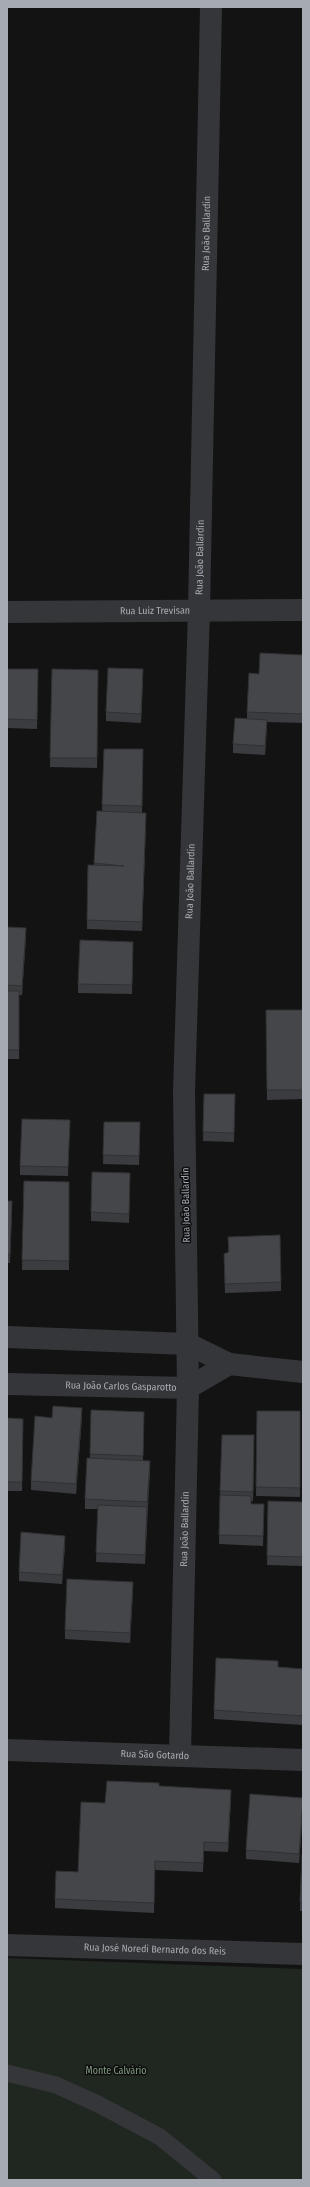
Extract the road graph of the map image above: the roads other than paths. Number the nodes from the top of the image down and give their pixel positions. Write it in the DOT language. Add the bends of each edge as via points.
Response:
graph roads {
  1 [pos="211,7"];
  2 [pos="199,610"];
  3 [pos="303,610"];
  4 [pos="7,612"];
  5 [pos="7,1337"];
  6 [pos="188,1344"];
  7 [pos="229,1364"];
  8 [pos="303,1372"];
  9 [pos="7,1384"];
  10 [pos="188,1388"];
  11 [pos="7,1750"];
  12 [pos="180,1755"];
  13 [pos="303,1760"];
  14 [pos="7,1945"];
  15 [pos="303,1954"];
  16 [pos="7,2073"];
  17 [pos="213,2180"];
  1 -- 2 [label="street, Rua João Ballardin"];
  2 -- 3 [label="street, Rua Luiz Trevisan"];
  2 -- 4 [label="street, Rua Luiz Trevisan"];
  2 -- 6 [label="street, Rua João Ballardin" via="184,1091"];
  5 -- 6 [label="street"];
  6 -- 7 [label="street"];
  6 -- 10 [label="street, Rua João Ballardin"];
  7 -- 8 [label="street"];
  7 -- 10 [label="street, Rua João Carlos Gasparotto"];
  9 -- 10 [label="street, Rua João Carlos Gasparotto"];
  10 -- 12 [label="street, Rua João Ballardin"];
  11 -- 12 [label="street, Rua São Gotardo"];
  12 -- 13 [label="street, Rua São Gotardo"];
  14 -- 15 [label="street, Rua José Noredi Bernardo dos Reis"];
  16 -- 17 [label="lane" via="56,2085 98,2104 160,2137"];
}
